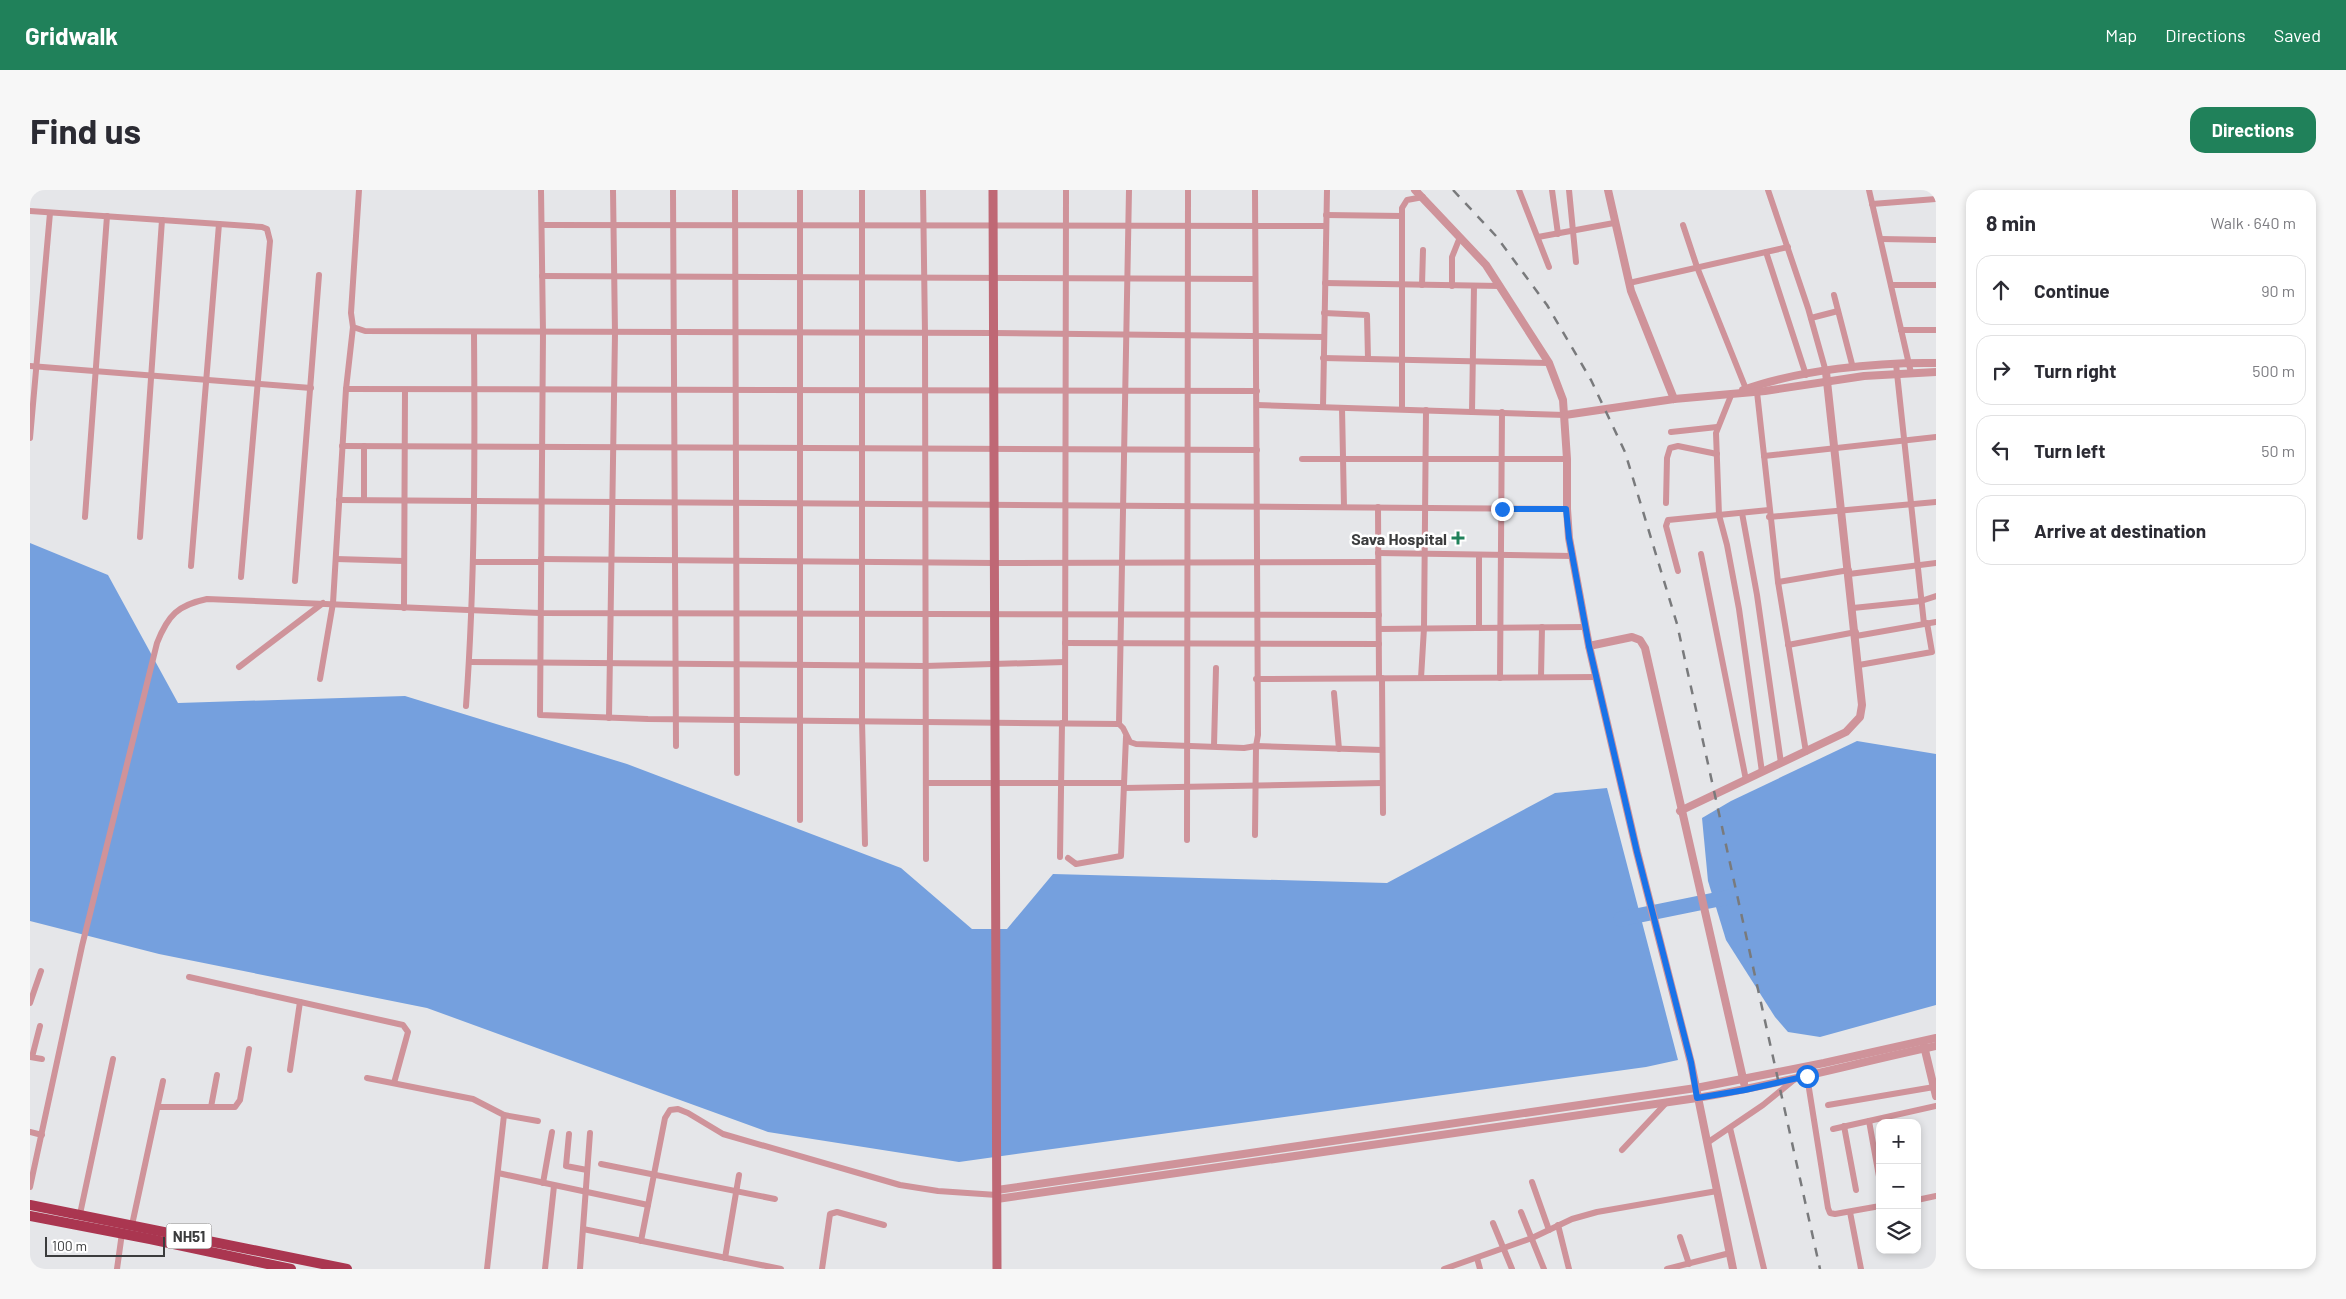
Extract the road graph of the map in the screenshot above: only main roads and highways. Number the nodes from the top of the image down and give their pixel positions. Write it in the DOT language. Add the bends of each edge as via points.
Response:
graph roads {
  1 [pos="993,190"];
  2 [pos="30,1205"];
  3 [pos="30,1216"];
  4 [pos="291,1269"];
  5 [pos="347,1269"];
  6 [pos="997,1269"];
  1 -- 6 [label="main road"];
  2 -- 5 [label="highway, NH51"];
  3 -- 4 [label="highway, NH51"];
}
